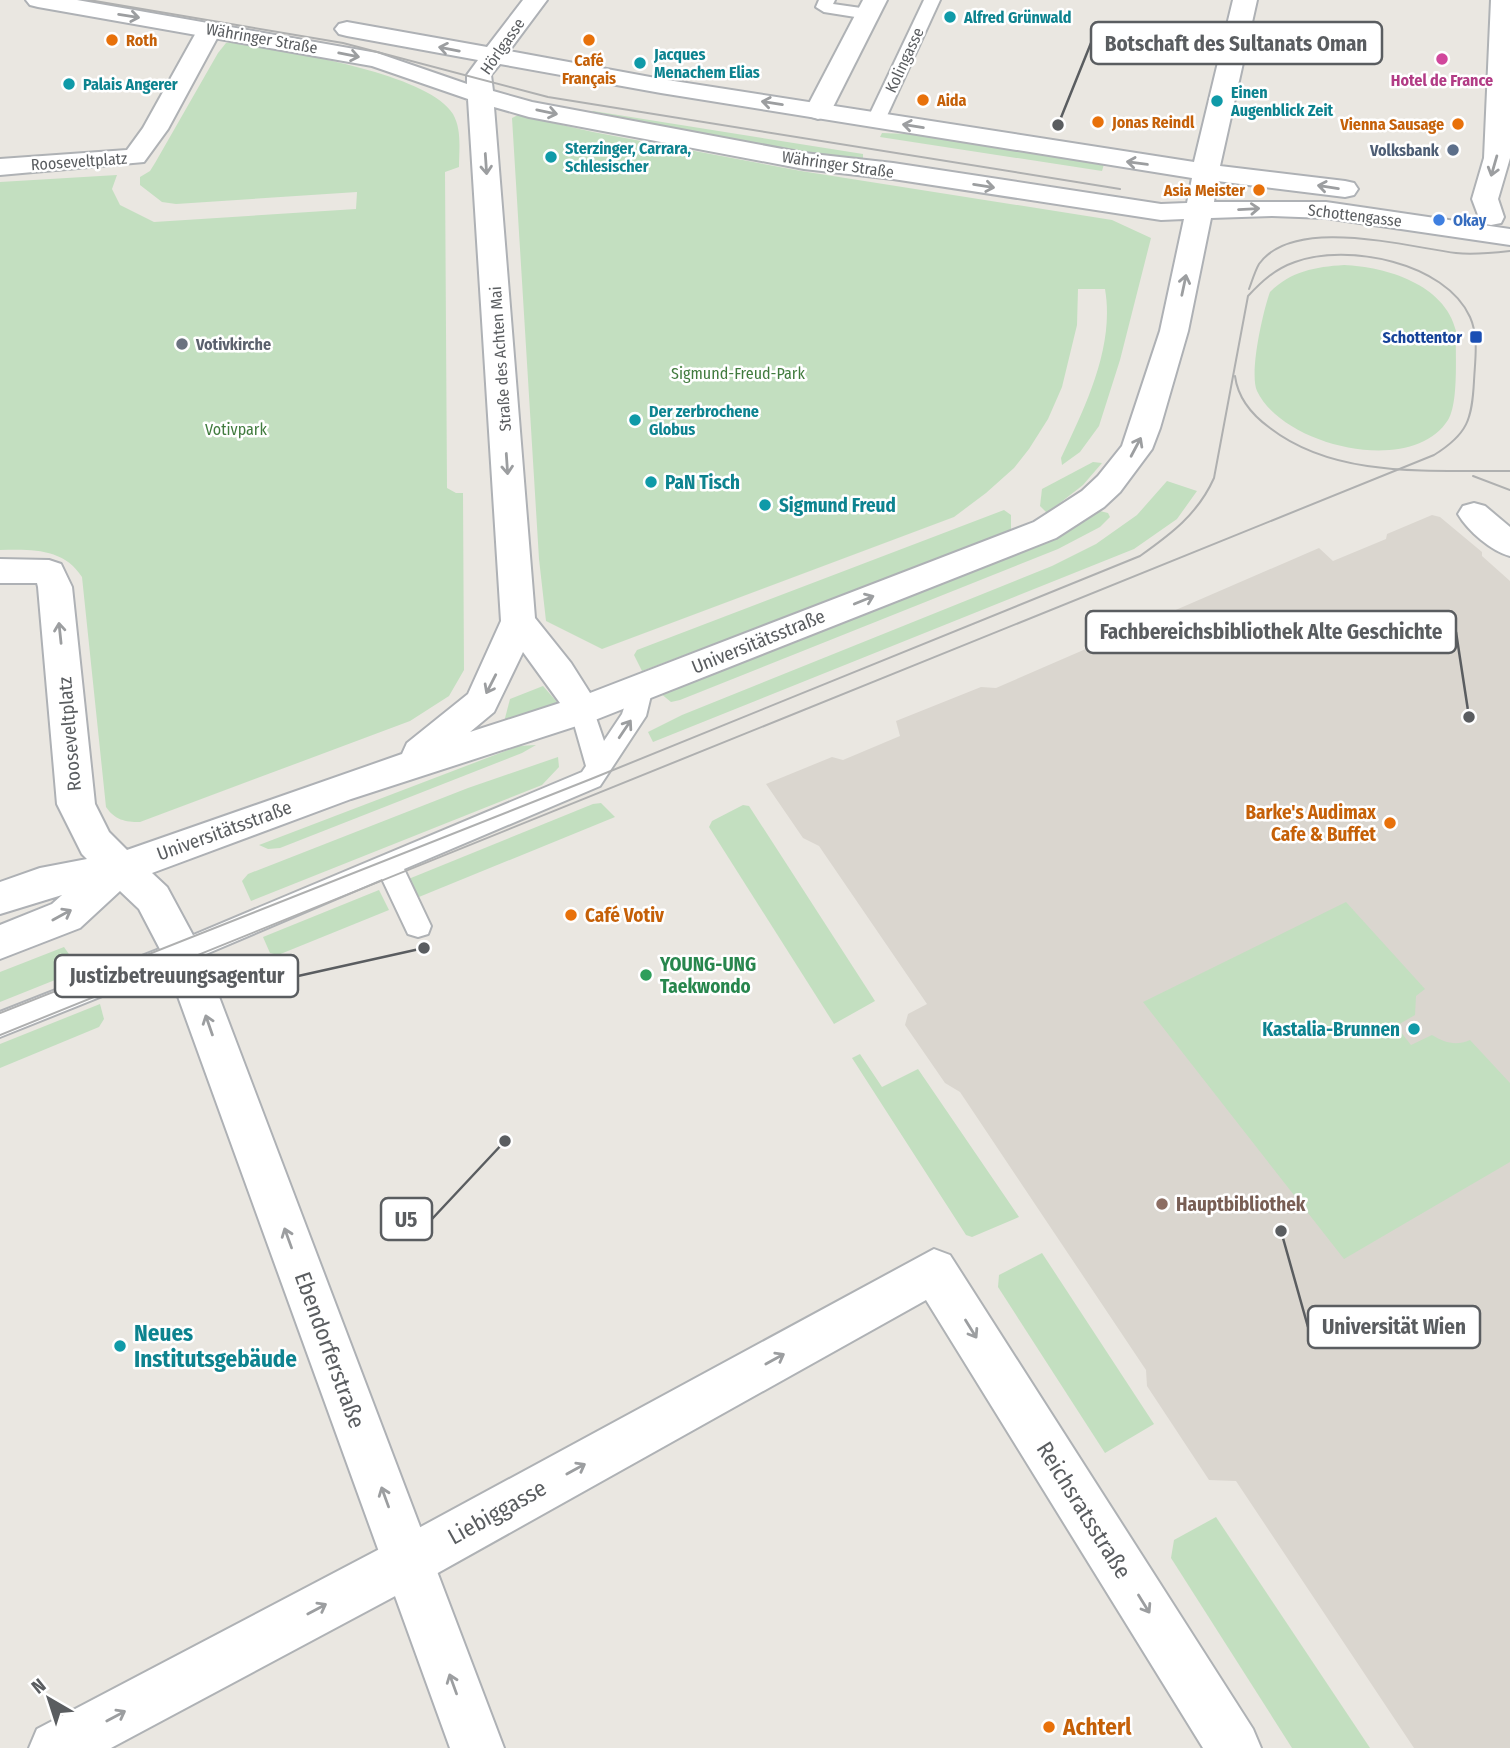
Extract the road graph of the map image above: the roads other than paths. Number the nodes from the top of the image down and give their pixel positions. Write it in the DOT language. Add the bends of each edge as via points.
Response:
graph roads {
  1 [pos="38,0"];
  2 [pos="535,0"];
  3 [pos="827,0"];
  4 [pos="932,0"];
  5 [pos="1245,0"];
  6 [pos="1503,0"];
  7 [pos="872,7"];
  8 [pos="214,14"];
  9 [pos="325,25"];
  10 [pos="493,56"];
  11 [pos="661,86"];
  12 [pos="481,96"];
  13 [pos="818,111"];
  14 [pos="876,120"];
  15 [pos="0,167"];
  16 [pos="1205,170"];
  17 [pos="1199,212"];
  18 [pos="1501,220"];
  19 [pos="1510,237"];
  20 [pos="1474,514"];
  21 [pos="1510,545"];
  22 [pos="0,571"];
  23 [pos="518,621"];
  24 [pos="641,687"];
  25 [pos="582,710"];
  26 [pos="599,766"];
  27 [pos="404,767"];
  28 [pos="388,865"];
  29 [pos="121,868"];
  30 [pos="0,898"];
  31 [pos="418,926"];
  32 [pos="0,942"];
  33 [pos="182,952"];
  34 [pos="0,1025"];
  35 [pos="934,1271"];
  36 [pos="409,1561"];
  37 [pos="56,1748"];
  38 [pos="477,1748"];
  39 [pos="1234,1748"];
  1 -- 8 [label="main road, Währinger Straße, one-way"];
  2 -- 10 [label="main road, Hörlgasse"];
  3 -- 7 [label="lane" via="824,7"];
  4 -- 14 [label="lane, Kolingasse"];
  5 -- 16 [label="main road, Universitätsstraße"];
  6 -- 18 [label="main road, one-way" via="1497,158 1485,199"];
  7 -- 13 [label="main road"];
  8 -- 12 [label="main road, Währinger Straße, one-way" via="377,60"];
  8 -- 15 [label="main road, Rooseveltplatz" via="155,129 135,157"];
  10 -- 9 [label="main road, Währinger Straße, one-way"];
  10 -- 11 [label="main road, Währinger Straße"];
  10 -- 12 [label="main road, Hörlgasse" via="479,75"];
  11 -- 12 [label="main road, Währinger Straße" via="566,74 534,76"];
  13 -- 11 [label="main road, Währinger Straße, one-way"];
  12 -- 17 [label="main road, Währinger Straße, one-way" via="605,125 804,161 1110,206"];
  12 -- 23 [label="main road, Straße des Achten Mai, one-way"];
  13 -- 14 [label="main road, Währinger Straße"];
  16 -- 14 [label="main road, Währinger Straße, one-way"];
  16 -- 17 [label="main road, Universitätsstraße"];
  18 -- 16 [label="main road, Schottengasse, one-way" via="1424,202"];
  17 -- 19 [label="main road, Schottengasse, one-way" via="1326,209"];
  24 -- 17 [label="main road, Universitätsstraße, one-way" via="1045,530 1093,499 1124,467 1145,428 1174,331"];
  20 -- 21 [label="main road"];
  29 -- 22 [label="main road, Rooseveltplatz, one-way" via="95,843 76,804 55,587 49,572"];
  23 -- 25 [label="main road" via="559,672"];
  23 -- 27 [label="main road, Straße des Achten Mai, one-way" via="481,703"];
  24 -- 25 [label="main road, Universitätsstraße"];
  26 -- 24 [label="lane, one-way" via="634,716"];
  25 -- 26 [label="lane"];
  25 -- 27 [label="main road, Universitätsstraße"];
  26 -- 28 [label="lane" via="592,779"];
  27 -- 29 [label="main road, Universitätsstraße"];
  28 -- 31 [label="lane"];
  28 -- 33 [label="lane"];
  29 -- 30 [label="main road, Universitätsstraße" via="40,884"];
  32 -- 29 [label="main road, Universitätsstraße, one-way" via="66,916"];
  29 -- 33 [label="main road, Rooseveltplatz" via="153,898"];
  33 -- 34 [label="lane"];
  36 -- 33 [label="main road, Ebendorferstraße, one-way"];
  36 -- 35 [label="main road, Liebiggasse, one-way"];
  35 -- 39 [label="main road, Reichsratsstraße, one-way"];
  37 -- 36 [label="main road, Liebiggasse, one-way"];
  38 -- 36 [label="main road, Ebendorferstraße, one-way"];
}
